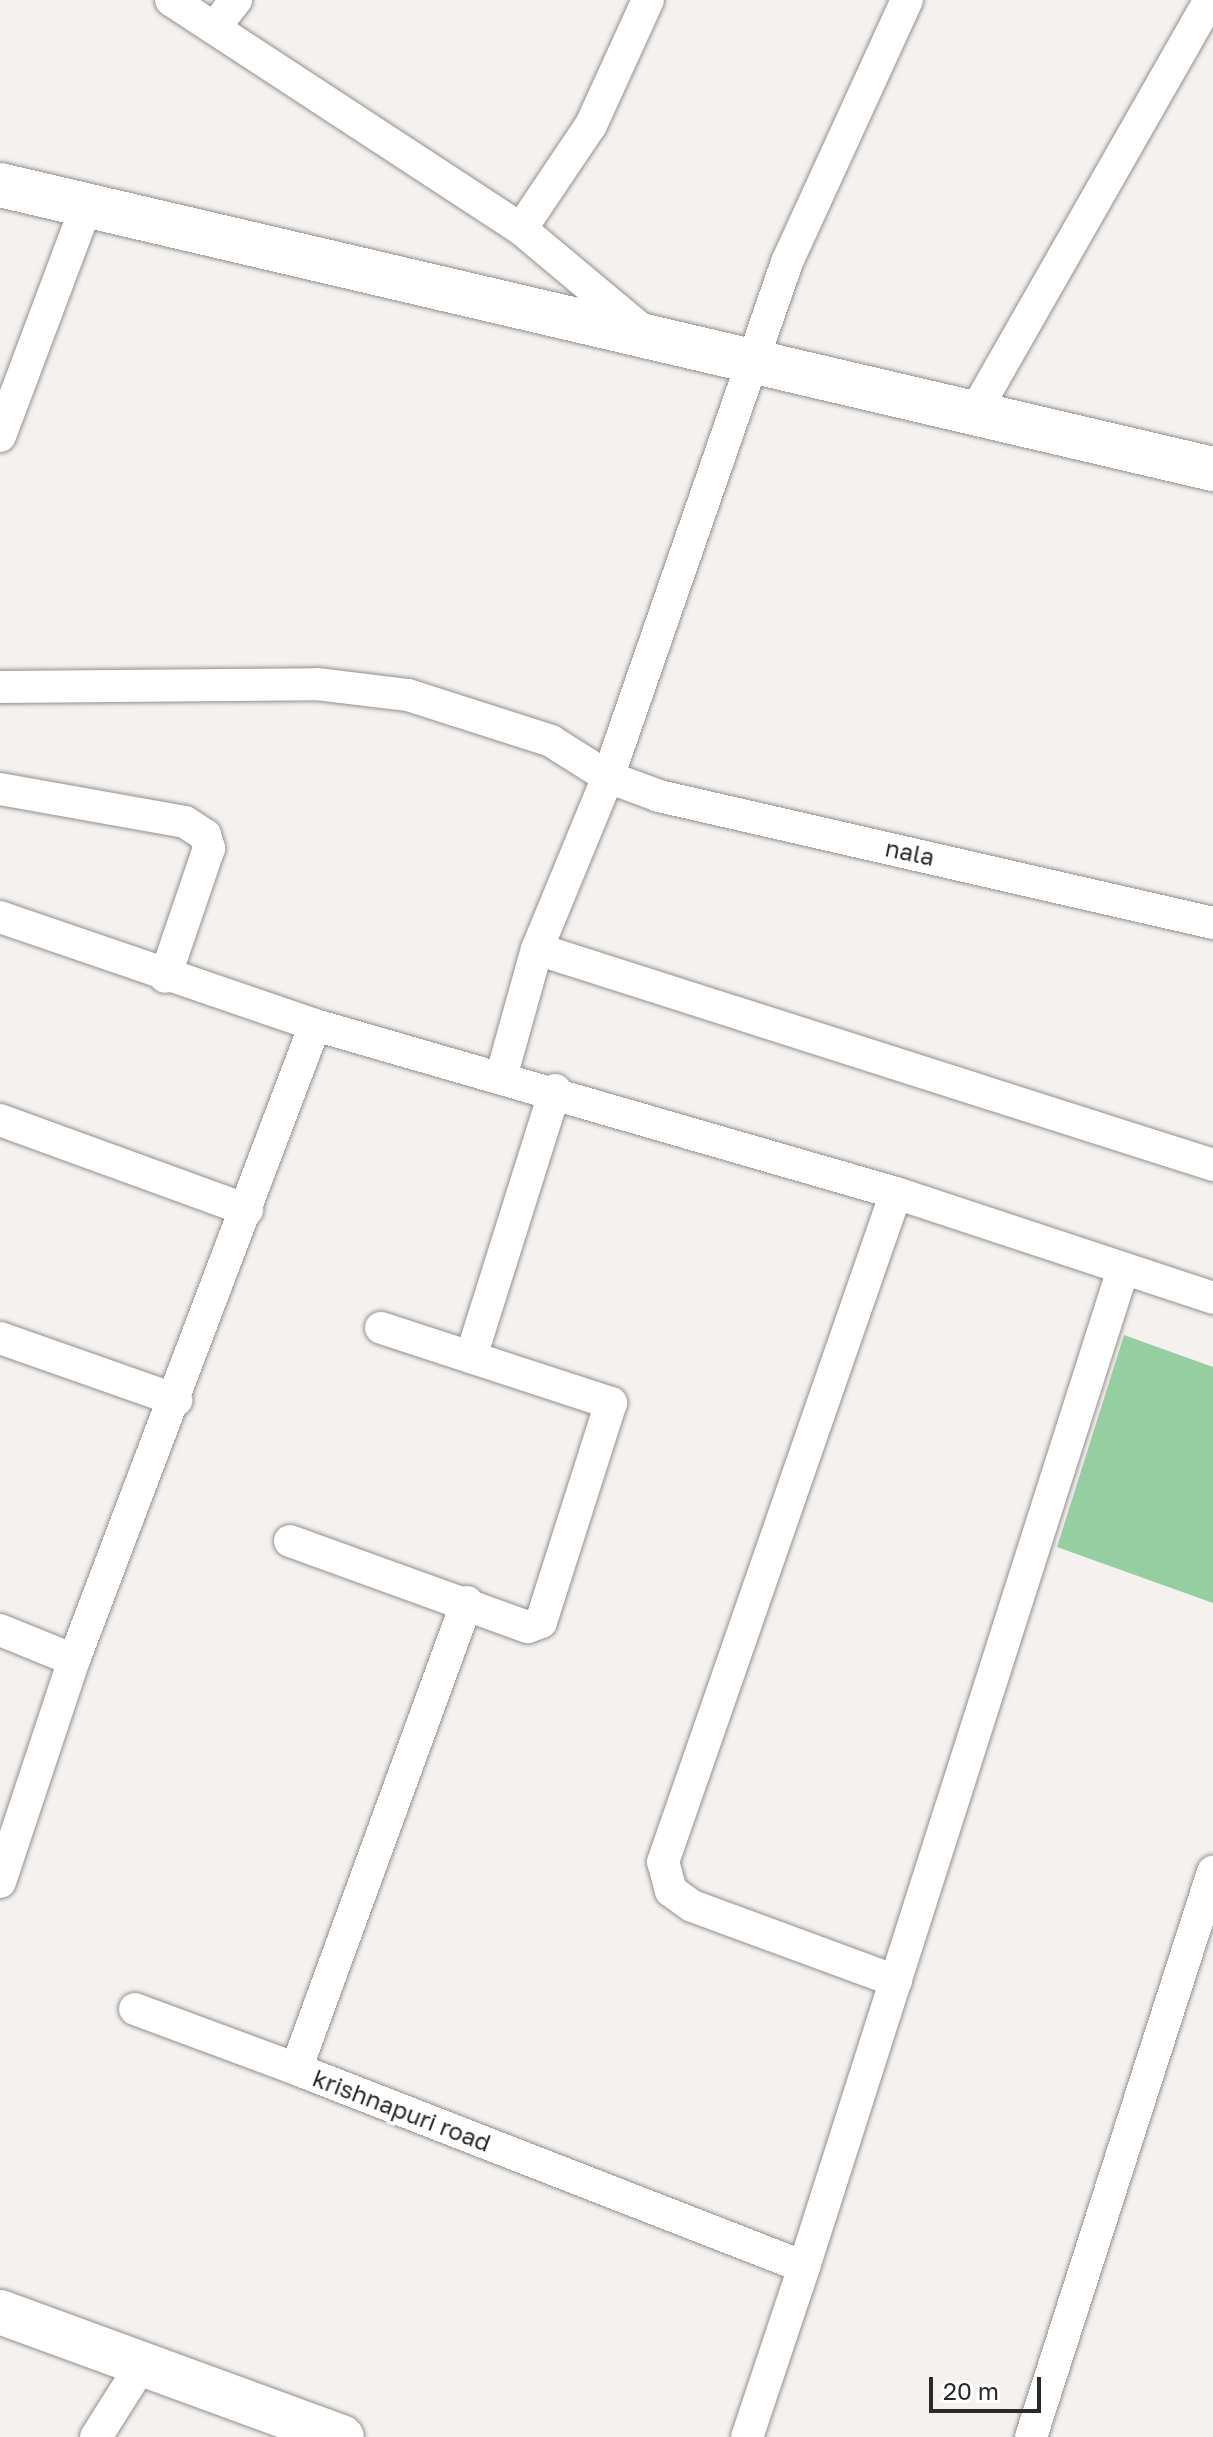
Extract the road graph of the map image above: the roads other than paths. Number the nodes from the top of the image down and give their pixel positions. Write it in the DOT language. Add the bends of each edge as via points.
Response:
graph roads {
  1 [pos="171,0"];
  2 [pos="236,0"];
  3 [pos="648,0"];
  4 [pos="907,0"];
  5 [pos="1210,0"];
  6 [pos="214,28"];
  7 [pos="0,185"];
  8 [pos="87,204"];
  9 [pos="521,229"];
  10 [pos="644,332"];
  11 [pos="752,359"];
  12 [pos="972,417"];
  13 [pos="0,436"];
  14 [pos="1213,469"];
  15 [pos="0,687"];
  16 [pos="608,777"];
  17 [pos="0,789"];
  18 [pos="0,917"];
  19 [pos="1213,923"];
  20 [pos="537,949"];
  21 [pos="165,977"];
  22 [pos="315,1025"];
  23 [pos="502,1074"];
  24 [pos="555,1090"];
  25 [pos="0,1120"];
  26 [pos="1213,1165"];
  27 [pos="896,1193"];
  28 [pos="247,1210"];
  29 [pos="1123,1269"];
  30 [pos="1213,1298"];
  31 [pos="381,1328"];
  32 [pos="0,1338"];
  33 [pos="471,1357"];
  34 [pos="176,1400"];
  35 [pos="290,1541"];
  36 [pos="467,1602"];
  37 [pos="0,1630"];
  38 [pos="74,1660"];
  39 [pos="1213,1872"];
  40 [pos="0,1882"];
  41 [pos="896,1981"];
  42 [pos="135,2009"];
  43 [pos="296,2069"];
  44 [pos="804,2267"];
  45 [pos="0,2312"];
  46 [pos="144,2361"];
  47 [pos="96,2437"];
  48 [pos="342,2437"];
  49 [pos="747,2437"];
  50 [pos="1031,2437"];
  1 -- 6 [label="street"];
  2 -- 6 [label="street"];
  3 -- 9 [label="street" via="591,125"];
  4 -- 11 [label="street" via="787,262"];
  5 -- 12 [label="street"];
  6 -- 9 [label="street"];
  7 -- 8 [label="main road"];
  8 -- 10 [label="main road" via="510,307"];
  8 -- 13 [label="street"];
  9 -- 10 [label="street"];
  10 -- 11 [label="main road"];
  11 -- 12 [label="main road"];
  11 -- 16 [label="street"];
  12 -- 14 [label="main road"];
  15 -- 16 [label="street, nala" via="317,684 408,695 551,741"];
  16 -- 19 [label="street, nala" via="659,796"];
  16 -- 20 [label="street"];
  17 -- 21 [label="street" via="185,822 205,835 209,848"];
  18 -- 21 [label="street"];
  20 -- 23 [label="street"];
  20 -- 26 [label="street"];
  21 -- 22 [label="street"];
  22 -- 23 [label="street"];
  22 -- 28 [label="street"];
  23 -- 24 [label="street"];
  24 -- 27 [label="street"];
  24 -- 33 [label="street"];
  25 -- 28 [label="street"];
  27 -- 29 [label="street"];
  27 -- 41 [label="street" via="663,1862 671,1891 692,1906"];
  28 -- 34 [label="street"];
  29 -- 30 [label="street"];
  29 -- 41 [label="street"];
  31 -- 33 [label="street"];
  32 -- 34 [label="street"];
  33 -- 36 [label="street" via="612,1407 541,1622 528,1627"];
  34 -- 38 [label="street"];
  35 -- 36 [label="street"];
  36 -- 43 [label="street, krishnapuri road"];
  37 -- 38 [label="street"];
  38 -- 40 [label="street"];
  39 -- 50 [label="street"];
  41 -- 44 [label="street"];
  42 -- 43 [label="street"];
  43 -- 44 [label="street, krishnapuri road"];
  44 -- 49 [label="street"];
  45 -- 46 [label="main road"];
  46 -- 47 [label="street"];
  46 -- 48 [label="main road"];
}
